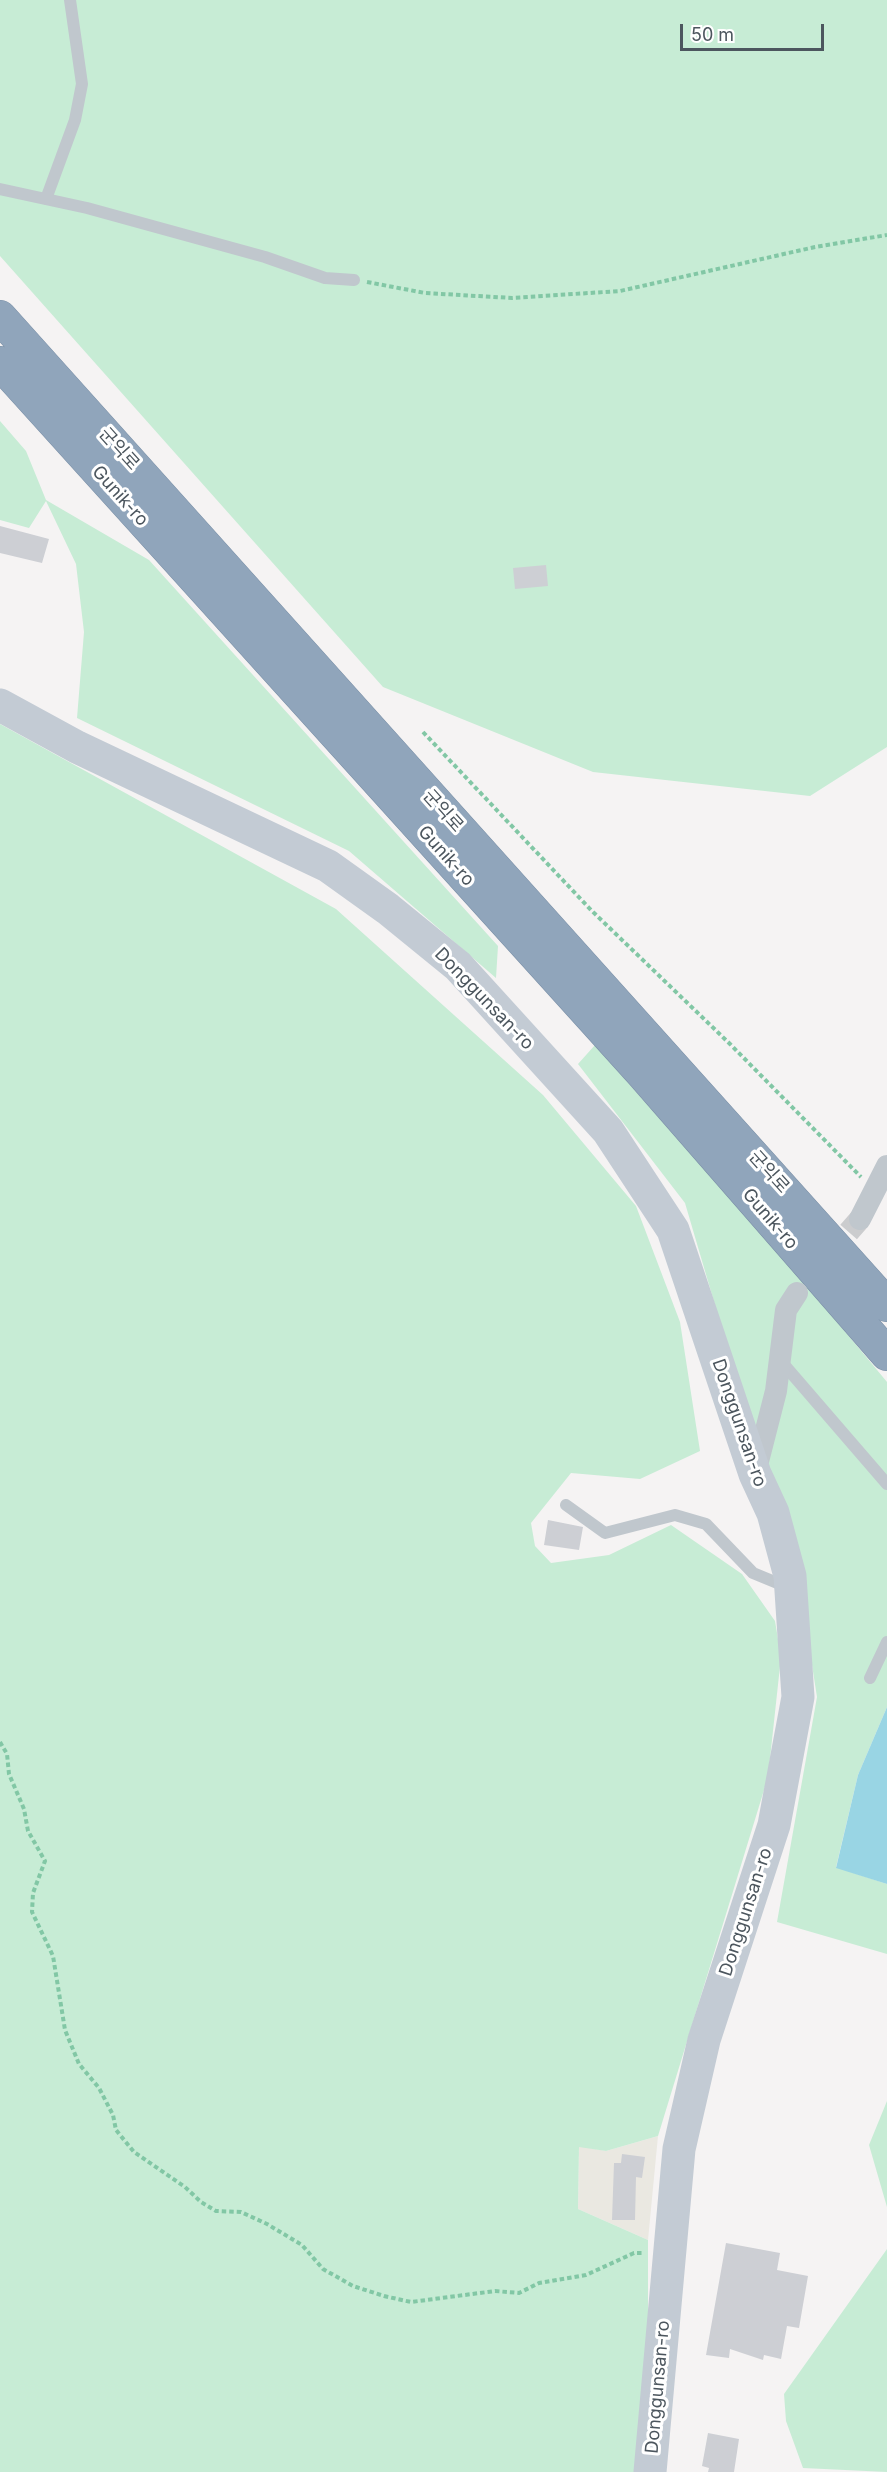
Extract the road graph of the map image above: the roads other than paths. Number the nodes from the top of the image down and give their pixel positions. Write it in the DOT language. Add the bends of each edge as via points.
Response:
graph roads {
  1 [pos="70,0"];
  2 [pos="0,189"];
  3 [pos="46,199"];
  4 [pos="354,280"];
  5 [pos="0,317"];
  6 [pos="0,363"];
  7 [pos="0,705"];
  8 [pos="887,1166"];
  9 [pos="860,1219"];
  10 [pos="797,1293"];
  11 [pos="887,1305"];
  12 [pos="887,1354"];
  13 [pos="780,1359"];
  14 [pos="755,1474"];
  15 [pos="887,1484"];
  16 [pos="566,1505"];
  17 [pos="791,1588"];
  18 [pos="887,1642"];
  19 [pos="870,1678"];
  20 [pos="650,2472"];
  1 -- 3 [label="lane" via="82,84 75,120"];
  2 -- 3 [label="lane"];
  3 -- 4 [label="lane" via="265,257 325,278"];
  5 -- 11 [label="highway, 군익로"];
  6 -- 12 [label="highway, Gunik-ro" via="642,1073"];
  7 -- 14 [label="street, Donggunsan-ro" via="77,747 328,866 458,966 608,1131 673,1230"];
  8 -- 9 [label="street"];
  10 -- 13 [label="street" via="786,1310"];
  13 -- 14 [label="street"];
  13 -- 15 [label="lane"];
  14 -- 17 [label="street, Donggunsan-ro" via="772,1512"];
  16 -- 17 [label="lane" via="605,1533 675,1515 706,1524 753,1573"];
  17 -- 20 [label="street, Donggunsan-ro" via="798,1697 774,1825 704,2040 679,2149"];
  18 -- 19 [label="lane"];
}
